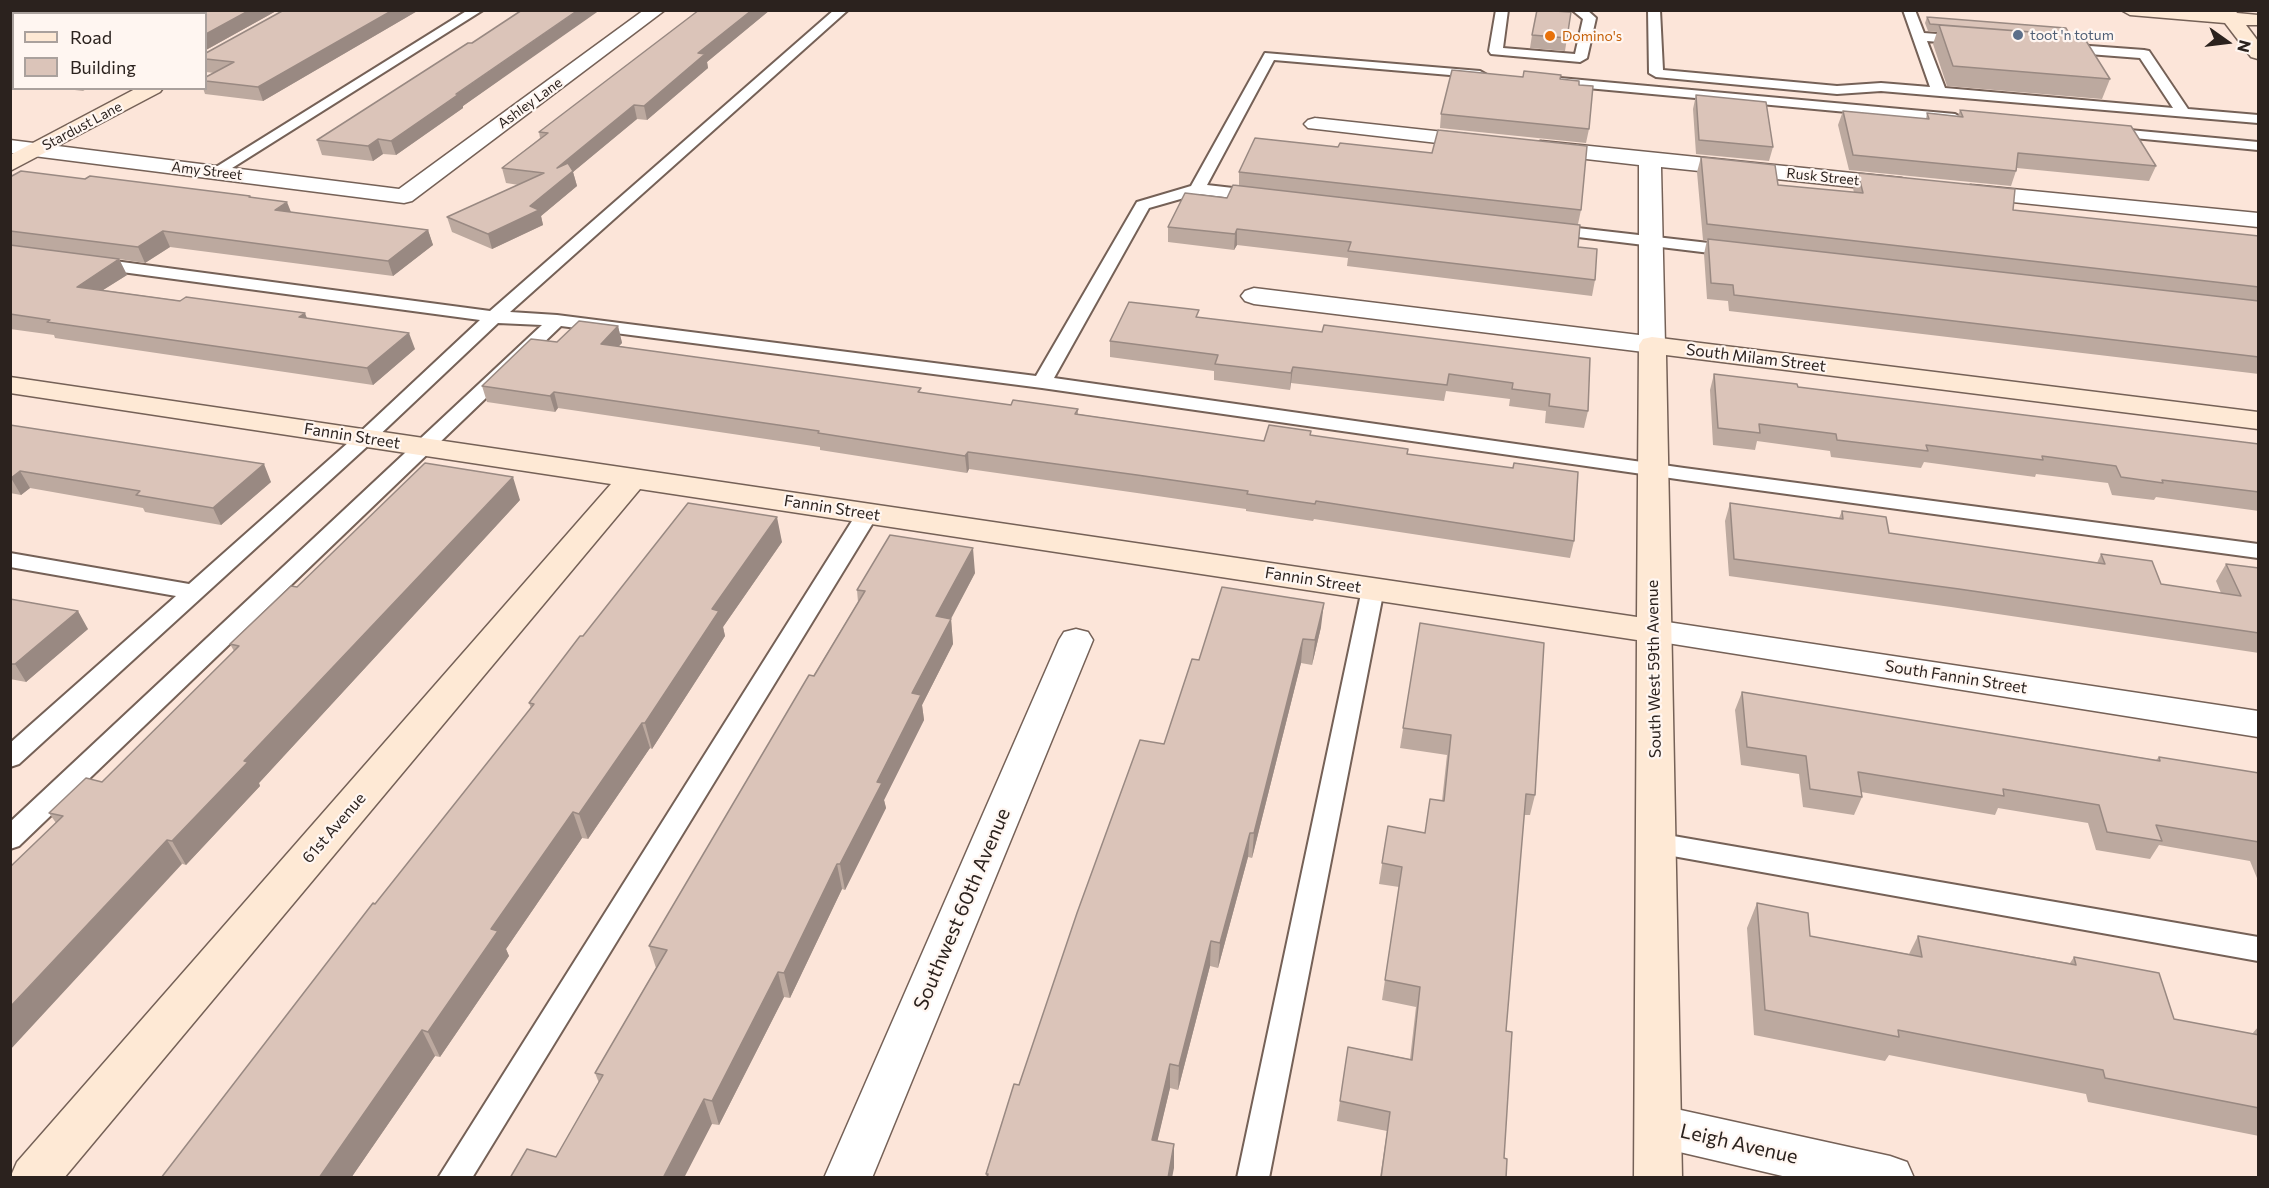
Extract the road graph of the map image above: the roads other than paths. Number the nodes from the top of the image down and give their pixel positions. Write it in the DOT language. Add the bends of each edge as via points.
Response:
graph roads {
  1 [pos="477,10"];
  2 [pos="656,10"];
  3 [pos="842,10"];
  4 [pos="1502,10"];
  5 [pos="1578,10"];
  6 [pos="1654,10"];
  7 [pos="1909,10"];
  8 [pos="2130,10"];
  9 [pos="2228,14"];
  10 [pos="2259,20"];
  11 [pos="1918,36"];
  12 [pos="1978,41"];
  13 [pos="2049,46"];
  14 [pos="2259,53"];
  15 [pos="1496,76"];
  16 [pos="1532,80"];
  17 [pos="149,90"];
  18 [pos="1939,92"];
  19 [pos="2183,112"];
  20 [pos="2259,119"];
  21 [pos="1973,120"];
  22 [pos="1315,124"];
  23 [pos="2092,130"];
  24 [pos="1500,144"];
  25 [pos="10,146"];
  26 [pos="1523,146"];
  27 [pos="2259,146"];
  28 [pos="38,149"];
  29 [pos="1650,160"];
  30 [pos="10,164"];
  31 [pos="216,172"];
  32 [pos="1924,187"];
  33 [pos="1197,189"];
  34 [pos="1948,189"];
  35 [pos="404,196"];
  36 [pos="1280,198"];
  37 [pos="2259,220"];
  38 [pos="1540,228"];
  39 [pos="1651,241"];
  40 [pos="1749,253"];
  41 [pos="69,260"];
  42 [pos="1254,296"];
  43 [pos="494,317"];
  44 [pos="557,320"];
  45 [pos="1652,345"];
  46 [pos="1042,382"];
  47 [pos="10,384"];
  48 [pos="2259,420"];
  49 [pos="365,438"];
  50 [pos="423,447"];
  51 [pos="1653,469"];
  52 [pos="633,478"];
  53 [pos="868,513"];
  54 [pos="2259,551"];
  55 [pos="10,560"];
  56 [pos="1372,589"];
  57 [pos="193,592"];
  58 [pos="1654,631"];
  59 [pos="1076,640"];
  60 [pos="2259,724"];
  61 [pos="10,758"];
  62 [pos="10,839"];
  63 [pos="1656,843"];
  64 [pos="2259,949"];
  65 [pos="1658,1126"];
  66 [pos="34,1178"];
  67 [pos="454,1178"];
  68 [pos="848,1178"];
  69 [pos="1253,1178"];
  70 [pos="1658,1178"];
  71 [pos="1890,1178"];
  1 -- 31 [label="lane"];
  2 -- 35 [label="street, Ashley Lane"];
  3 -- 43 [label="lane"];
  4 -- 5 [label="lane" via="1496,51 1580,58 1590,18"];
  6 -- 18 [label="lane" via="1656,73 1837,90 1881,87"];
  7 -- 11 [label="lane"];
  8 -- 9 [label="street"];
  9 -- 10 [label="street"];
  9 -- 14 [label="street"];
  11 -- 12 [label="lane"];
  11 -- 18 [label="lane"];
  13 -- 19 [label="lane" via="2144,54"];
  15 -- 33 [label="lane" via="1270,56"];
  16 -- 21 [label="lane"];
  17 -- 28 [label="street, Stardust Lane"];
  18 -- 19 [label="lane"];
  19 -- 20 [label="lane"];
  22 -- 24 [label="street"];
  23 -- 27 [label="lane"];
  25 -- 28 [label="street, Amy Street"];
  26 -- 29 [label="street, Rusk Street"];
  28 -- 30 [label="street, Stardust Lane"];
  28 -- 31 [label="street, Amy Street"];
  29 -- 32 [label="street, Rusk Street"];
  29 -- 39 [label="street, South West 59th Avenue"];
  31 -- 35 [label="street, Amy Street"];
  33 -- 36 [label="lane"];
  33 -- 46 [label="lane" via="1143,205"];
  34 -- 37 [label="street"];
  38 -- 39 [label="lane"];
  39 -- 40 [label="lane"];
  39 -- 45 [label="street, South West 59th Avenue"];
  41 -- 43 [label="lane"];
  42 -- 45 [label="street, South Milam Street"];
  43 -- 44 [label="lane"];
  43 -- 49 [label="lane"];
  44 -- 46 [label="lane"];
  44 -- 50 [label="lane"];
  45 -- 48 [label="street, South Milam Street"];
  45 -- 51 [label="street, South West 59th Avenue"];
  46 -- 51 [label="lane"];
  47 -- 49 [label="street, Fannin Street"];
  49 -- 50 [label="street, Fannin Street"];
  49 -- 57 [label="lane"];
  50 -- 52 [label="street, Fannin Street"];
  50 -- 62 [label="lane"];
  51 -- 54 [label="lane"];
  51 -- 58 [label="street, South West 59th Avenue"];
  52 -- 53 [label="street, Fannin Street"];
  52 -- 66 [label="street, 61st Avenue"];
  53 -- 56 [label="street, Fannin Street"];
  53 -- 67 [label="lane"];
  55 -- 57 [label="lane"];
  56 -- 58 [label="street, Fannin Street"];
  56 -- 69 [label="lane"];
  57 -- 61 [label="lane"];
  58 -- 60 [label="street, South Fannin Street"];
  58 -- 63 [label="street, South West 59th Avenue"];
  59 -- 68 [label="street, Southwest 60th Avenue"];
  63 -- 64 [label="lane"];
  63 -- 65 [label="street, South West 59th Avenue"];
  65 -- 70 [label="street, South West 59th Avenue"];
  65 -- 71 [label="street, Leigh Avenue"];
}
